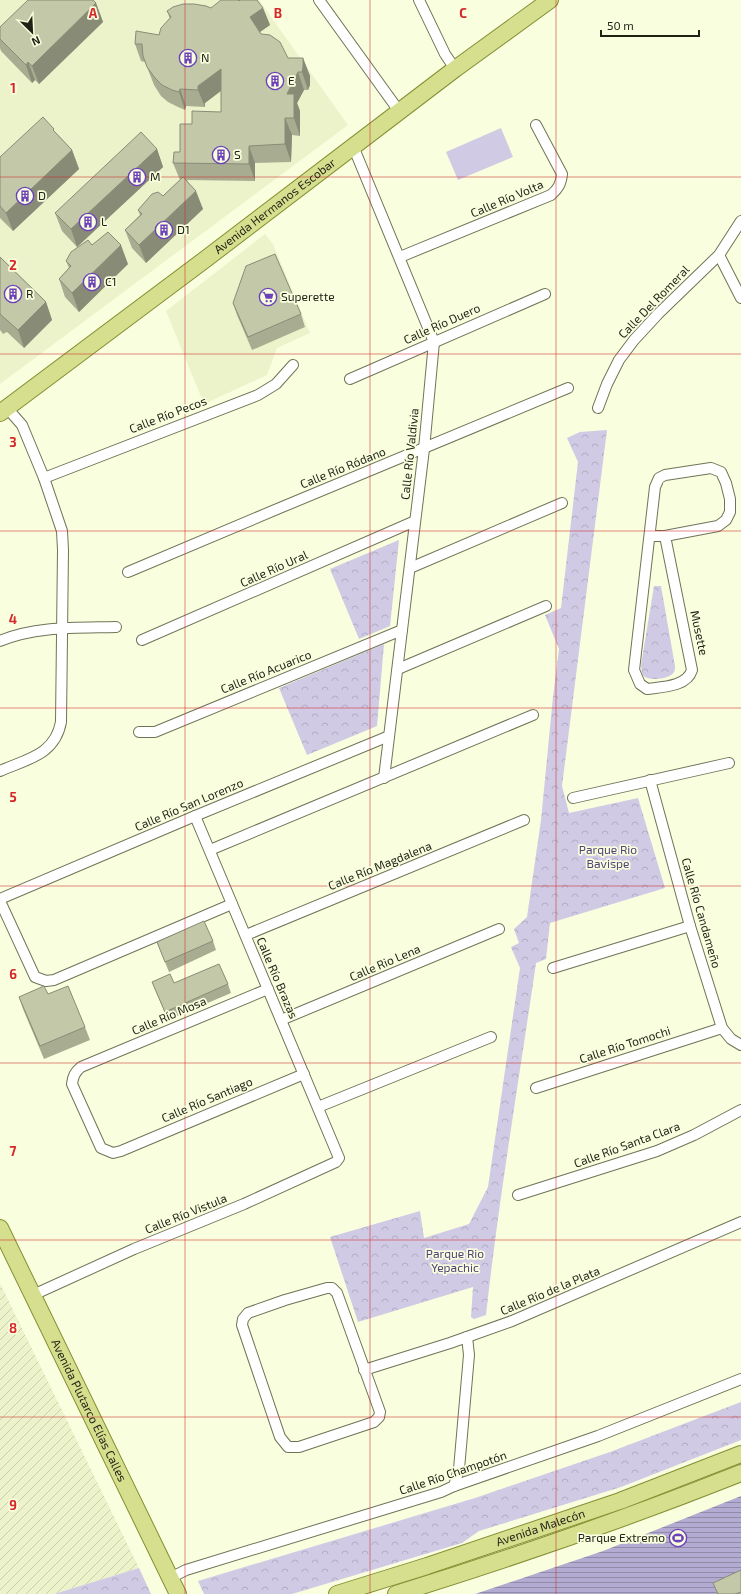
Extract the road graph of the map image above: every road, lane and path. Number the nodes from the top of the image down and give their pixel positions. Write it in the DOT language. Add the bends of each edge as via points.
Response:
graph roads {
  1 [pos="319,0"];
  2 [pos="419,0"];
  3 [pos="550,0"];
  4 [pos="455,69"];
  5 [pos="399,111"];
  6 [pos="536,125"];
  7 [pos="353,146"];
  8 [pos="741,221"];
  9 [pos="718,255"];
  10 [pos="400,257"];
  11 [pos="545,294"];
  12 [pos="741,298"];
  13 [pos="434,342"];
  14 [pos="293,365"];
  15 [pos="350,379"];
  16 [pos="568,388"];
  17 [pos="598,408"];
  18 [pos="3,411"];
  19 [pos="424,449"];
  20 [pos="44,478"];
  21 [pos="741,497"];
  22 [pos="730,499"];
  23 [pos="562,503"];
  24 [pos="415,521"];
  25 [pos="650,536"];
  26 [pos="665,536"];
  27 [pos="410,568"];
  28 [pos="128,572"];
  29 [pos="546,606"];
  30 [pos="116,627"];
  31 [pos="62,629"];
  32 [pos="402,630"];
  33 [pos="142,640"];
  34 [pos="0,641"];
  35 [pos="398,669"];
  36 [pos="533,715"];
  37 [pos="139,732"];
  38 [pos="389,736"];
  39 [pos="729,763"];
  40 [pos="0,771"];
  41 [pos="384,778"];
  42 [pos="650,780"];
  43 [pos="574,798"];
  44 [pos="195,816"];
  45 [pos="524,820"];
  46 [pos="210,850"];
  47 [pos="0,900"];
  48 [pos="232,904"];
  49 [pos="690,926"];
  50 [pos="499,929"];
  51 [pos="246,935"];
  52 [pos="553,968"];
  53 [pos="268,989"];
  54 [pos="281,1020"];
  55 [pos="722,1028"];
  56 [pos="491,1037"];
  57 [pos="741,1045"];
  58 [pos="304,1074"];
  59 [pos="536,1088"];
  60 [pos="318,1107"];
  61 [pos="741,1110"];
  62 [pos="122,1150"];
  63 [pos="335,1150"];
  64 [pos="518,1195"];
  65 [pos="741,1222"];
  66 [pos="0,1228"];
  67 [pos="33,1295"];
  68 [pos="466,1337"];
  69 [pos="364,1370"];
  70 [pos="741,1379"];
  71 [pos="741,1454"];
  72 [pos="741,1474"];
  73 [pos="454,1486"];
  74 [pos="170,1578"];
  75 [pos="178,1594"];
  76 [pos="337,1594"];
  77 [pos="396,1594"];
  1 -- 5 [label="street"];
  2 -- 4 [label="street"];
  3 -- 4 [label="main road, Avenida Hermanos Escobar"];
  4 -- 5 [label="main road, Avenida Hermanos Escobar"];
  5 -- 7 [label="main road, Avenida Hermanos Escobar"];
  6 -- 10 [label="street, Calle Río Volta" via="562,174 558,189 551,195"];
  7 -- 10 [label="street, Calle Río Valdivia"];
  7 -- 18 [label="main road, Avenida Hermanos Escobar"];
  8 -- 9 [label="street, Calle Del Romeral"];
  9 -- 12 [label="street"];
  9 -- 17 [label="street, Calle Del Romeral" via="634,340 606,384"];
  10 -- 13 [label="street, Calle Río Valdivia"];
  11 -- 13 [label="street, Calle Río Duero"];
  13 -- 15 [label="street, Calle Río Duero"];
  13 -- 19 [label="street, Calle Río Valdivia"];
  14 -- 20 [label="street, Calle Río Pecos" via="276,384 258,395"];
  16 -- 19 [label="street, Calle Río Ródano"];
  18 -- 20 [label="street" via="22,425"];
  19 -- 24 [label="street, Calle Río Valdivia"];
  19 -- 28 [label="street, Calle Río Ródano"];
  20 -- 31 [label="street" via="62,531"];
  21 -- 22 [label="street"];
  22 -- 25 [label="street, Musette" via="721,472 711,468 665,475 659,478 655,487"];
  22 -- 26 [label="street, Musette" via="730,512 726,520 718,526"];
  23 -- 27 [label="street"];
  24 -- 27 [label="street, Calle Río Valdivia"];
  24 -- 33 [label="street, Calle Río Ural"];
  25 -- 26 [label="street, Musette"];
  25 -- 26 [label="street, Musette" via="634,670 640,684 647,689 678,684 691,675 693,667"];
  27 -- 32 [label="street, Calle Río Valdivia"];
  29 -- 35 [label="street"];
  30 -- 31 [label="street"];
  31 -- 34 [label="street" via="23,633"];
  31 -- 40 [label="street" via="60,733 47,749"];
  32 -- 35 [label="street, Calle Río Valdivia"];
  32 -- 37 [label="street, Calle Río Acuarico" via="155,732"];
  35 -- 38 [label="street, Calle Río Valdivia"];
  36 -- 41 [label="street"];
  38 -- 41 [label="street, Calle Río Valdivia"];
  38 -- 44 [label="street, Calle Río San Lorenzo"];
  39 -- 42 [label="street"];
  41 -- 46 [label="street"];
  42 -- 43 [label="street"];
  42 -- 49 [label="street, Calle Río Candameño"];
  44 -- 46 [label="street, Calle Río Brazas"];
  44 -- 47 [label="street, Calle Río San Lorenzo"];
  45 -- 51 [label="street, Calle Río Magdalena"];
  46 -- 48 [label="street, Calle Río Brazas"];
  47 -- 48 [label="street" via="35,977 46,981 54,980"];
  48 -- 51 [label="street, Calle Río Brazas"];
  49 -- 52 [label="street"];
  49 -- 55 [label="street, Calle Río Candameño"];
  50 -- 54 [label="street, Calle Rio Lena"];
  51 -- 53 [label="street, Calle Río Brazas"];
  53 -- 54 [label="street, Calle Río Brazas"];
  53 -- 62 [label="street, Calle Río Mosa" via="81,1067 76,1072 72,1084 101,1148 113,1152"];
  54 -- 58 [label="street, Calle Río Brazas"];
  55 -- 57 [label="street, Calle Río Candameño" via="731,1039"];
  55 -- 59 [label="street, Calle Río Tomochi"];
  56 -- 60 [label="street"];
  58 -- 60 [label="street, Calle Río Brazas"];
  58 -- 62 [label="street, Calle Río Santiago"];
  60 -- 63 [label="street, Calle Río Brazas"];
  61 -- 64 [label="street, Calle Río Santa Clara" via="657,1151"];
  63 -- 67 [label="street, Calle Río Vistula" via="339,1158 336,1162"];
  65 -- 68 [label="street, Calle Río de la Plata" via="512,1321"];
  66 -- 67 [label="main road, Avenida Plutarco Elías Calles"];
  67 -- 74 [label="main road, Avenida Plutarco Elías Calles"];
  68 -- 69 [label="street, Calle Río de la Plata"];
  68 -- 73 [label="street" via="469,1355 459,1469"];
  69 -- 69 [label="street" via="380,1412 379,1417 374,1422 299,1447 288,1447 280,1437 242,1325 243,1319 248,1313 285,1300 332,1288 337,1293"];
  70 -- 73 [label="street, Calle Río Champotón" via="598,1436"];
  71 -- 76 [label="main road, Avenida Malecón" via="620,1501"];
  72 -- 77 [label="main road, Avenida Malecón" via="487,1566"];
  73 -- 74 [label="street, Calle Río Champotón" via="186,1570"];
  74 -- 75 [label="main road, Avenida Plutarco Elías Calles"];
}
